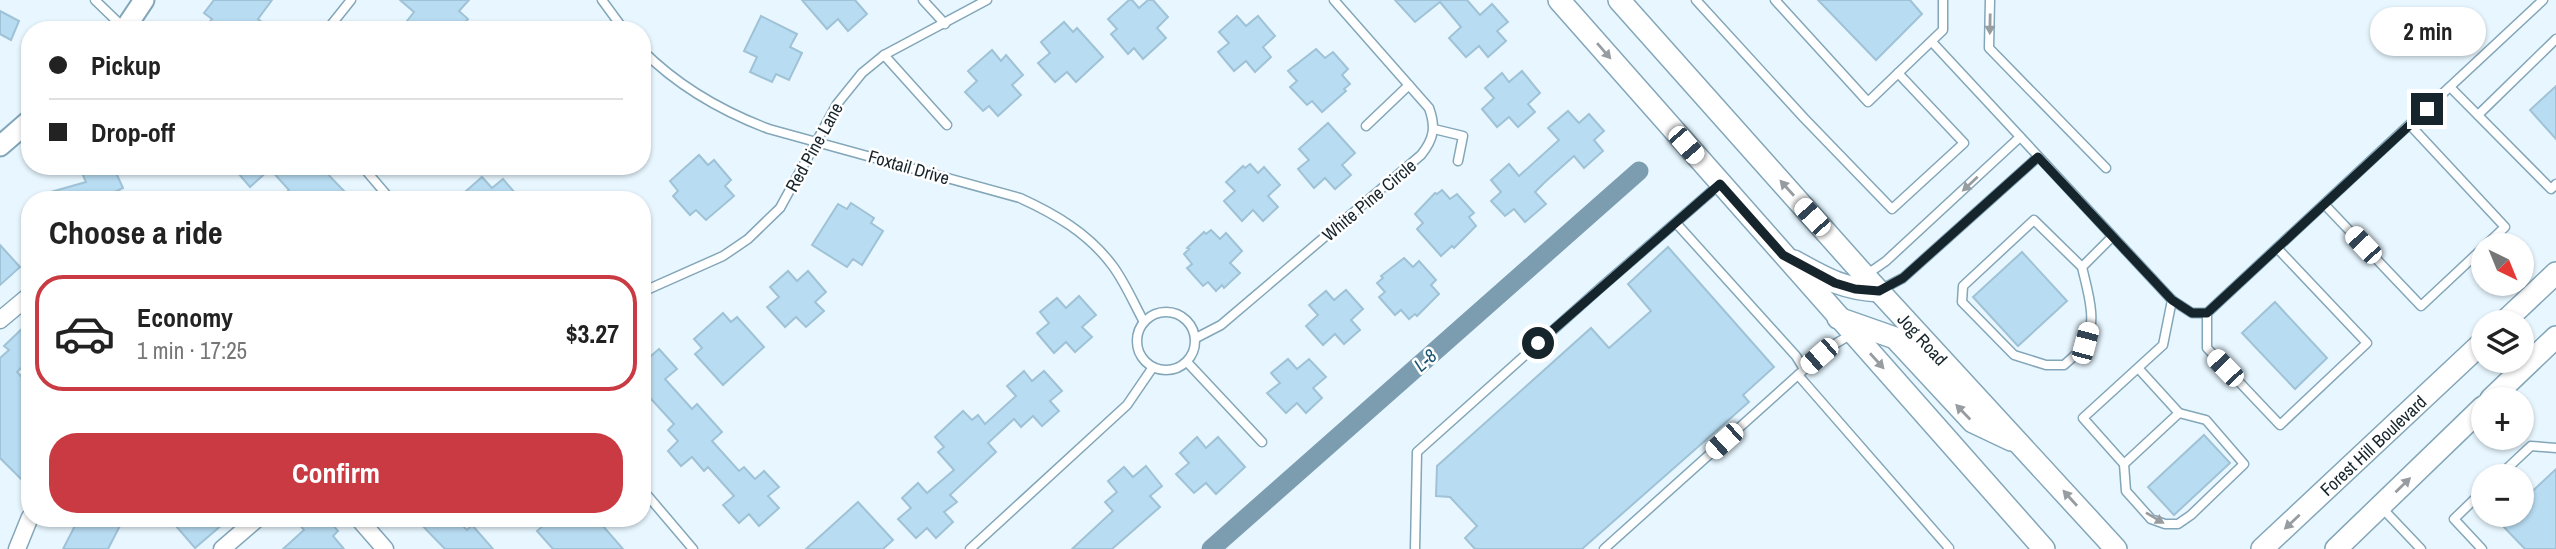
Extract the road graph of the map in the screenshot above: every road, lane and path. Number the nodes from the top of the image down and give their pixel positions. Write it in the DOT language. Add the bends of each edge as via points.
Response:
graph roads {
  1 [pos="95,0"];
  2 [pos="144,0"];
  3 [pos="351,0"];
  4 [pos="602,0"];
  5 [pos="923,0"];
  6 [pos="987,0"];
  7 [pos="1334,0"];
  8 [pos="1559,0"];
  9 [pos="1619,0"];
  10 [pos="1696,0"];
  11 [pos="1775,0"];
  12 [pos="1943,0"];
  13 [pos="1990,0"];
  14 [pos="2543,0"];
  15 [pos="116,21"];
  16 [pos="131,21"];
  17 [pos="334,21"];
  18 [pos="617,21"];
  19 [pos="945,24"];
  20 [pos="2556,39"];
  21 [pos="1932,41"];
  22 [pos="884,55"];
  23 [pos="651,59"];
  24 [pos="1898,73"];
  25 [pos="1409,85"];
  26 [pos="2450,87"];
  27 [pos="2478,115"];
  28 [pos="947,125"];
  29 [pos="2410,125"];
  30 [pos="1366,126"];
  31 [pos="21,128"];
  32 [pos="1434,129"];
  33 [pos="2020,137"];
  34 [pos="817,142"];
  35 [pos="0,146"];
  36 [pos="2038,157"];
  37 [pos="1458,161"];
  38 [pos="2106,168"];
  39 [pos="370,175"];
  40 [pos="1720,184"];
  41 [pos="2556,184"];
  42 [pos="383,191"];
  43 [pos="2325,205"];
  44 [pos="1676,223"];
  45 [pos="2499,233"];
  46 [pos="2112,237"];
  47 [pos="2278,249"];
  48 [pos="1783,255"];
  49 [pos="2471,259"];
  50 [pos="2082,267"];
  51 [pos="2556,274"];
  52 [pos="1872,283"];
  53 [pos="651,288"];
  54 [pos="2172,300"];
  55 [pos="21,302"];
  56 [pos="2517,310"];
  57 [pos="2207,313"];
  58 [pos="0,320"];
  59 [pos="1144,322"];
  60 [pos="1845,326"];
  61 [pos="2556,337"];
  62 [pos="1196,338"];
  63 [pos="2471,353"];
  64 [pos="1187,362"];
  65 [pos="1153,368"];
  66 [pos="2138,368"];
  67 [pos="1801,372"];
  68 [pos="2504,387"];
  69 [pos="2179,413"];
  70 [pos="2471,419"];
  71 [pos="1262,442"];
  72 [pos="2022,445"];
  73 [pos="2556,448"];
  74 [pos="2124,464"];
  75 [pos="2512,464"];
  76 [pos="651,500"];
  77 [pos="2471,503"];
  78 [pos="2380,506"];
  79 [pos="26,527"];
  80 [pos="248,527"];
  81 [pos="366,527"];
  82 [pos="17,549"];
  83 [pos="222,549"];
  84 [pos="385,549"];
  85 [pos="693,549"];
  86 [pos="970,549"];
  87 [pos="1415,549"];
  88 [pos="1604,549"];
  89 [pos="1948,549"];
  90 [pos="2044,549"];
  91 [pos="2116,549"];
  92 [pos="2262,549"];
  93 [pos="2336,549"];
  94 [pos="2421,549"];
  95 [pos="2482,549"];
  1 -- 15 [label="lane"];
  2 -- 16 [label="street"];
  3 -- 17 [label="lane"];
  4 -- 18 [label="lane"];
  5 -- 19 [label="lane"];
  6 -- 19 [label="lane, Red Pine Lane"];
  7 -- 25 [label="lane"];
  8 -- 40 [label="main road, one-way"];
  52 -- 9 [label="main road, Jog Road, one-way"];
  10 -- 24 [label="lane" via="1892,209 1964,142"];
  11 -- 24 [label="lane" via="1868,102"];
  12 -- 21 [label="lane" via="1943,30"];
  13 -- 38 [label="lane, one-way" via="1989,48"];
  14 -- 26 [label="lane"];
  19 -- 22 [label="lane, Red Pine Lane"];
  20 -- 27 [label="lane"];
  21 -- 24 [label="lane"];
  21 -- 33 [label="lane"];
  22 -- 28 [label="lane"];
  22 -- 34 [label="lane, Red Pine Lane" via="853,82"];
  23 -- 34 [label="lane, Foxtail Drive" via="719,108"];
  25 -- 30 [label="lane"];
  25 -- 32 [label="lane" via="1429,108"];
  26 -- 27 [label="lane"];
  26 -- 29 [label="lane"];
  27 -- 41 [label="lane" via="2551,189"];
  29 -- 43 [label="lane"];
  29 -- 45 [label="lane" via="2505,227"];
  31 -- 35 [label="street"];
  32 -- 37 [label="lane" via="1463,136"];
  32 -- 62 [label="lane, White Pine Circle" via="1421,155 1221,325"];
  33 -- 36 [label="lane"];
  33 -- 52 [label="lane, one-way" via="1886,261"];
  34 -- 53 [label="lane, Red Pine Lane" via="780,208 748,239"];
  34 -- 59 [label="lane, Foxtail Drive" via="1020,198 1046,210 1094,244 1113,266"];
  36 -- 46 [label="lane"];
  36 -- 52 [label="lane" via="1903,278"];
  39 -- 42 [label="lane"];
  40 -- 44 [label="lane"];
  40 -- 48 [label="main road"];
  43 -- 47 [label="lane"];
  43 -- 49 [label="lane" via="2421,306"];
  44 -- 67 [label="lane" via="1796,356"];
  44 -- 87 [label="lane" via="1417,452"];
  46 -- 50 [label="lane"];
  46 -- 54 [label="lane"];
  47 -- 57 [label="lane"];
  47 -- 57 [label="lane" via="2367,343 2280,425 2207,348"];
  48 -- 52 [label="main road" via="1835,283 1855,289"];
  48 -- 60 [label="main road"];
  50 -- 50 [label="lane" via="2090,301 2090,328 2085,343 2064,365 2046,365 2014,355 1962,302 1963,286 2034,220"];
  51 -- 56 [label="main road"];
  52 -- 72 [label="main road, Jog Road"];
  54 -- 57 [label="lane" via="2192,313"];
  54 -- 66 [label="lane" via="2163,345"];
  55 -- 58 [label="street"];
  59 -- 62 [label="lane" via="1160,313 1178,314 1193,328"];
  59 -- 65 [label="lane" via="1138,348"];
  60 -- 67 [label="lane"];
  72 -- 60 [label="main road, one-way" via="1973,422 1895,338"];
  60 -- 90 [label="main road, one-way"];
  61 -- 68 [label="main road"];
  62 -- 64 [label="lane"];
  63 -- 92 [label="main road, Forest Hill Boulevard, one-way"];
  64 -- 65 [label="lane" via="1176,370"];
  64 -- 71 [label="lane"];
  65 -- 86 [label="lane" via="1127,405"];
  66 -- 69 [label="lane"];
  66 -- 74 [label="lane" via="2083,418"];
  67 -- 88 [label="lane"];
  67 -- 89 [label="lane"];
  69 -- 74 [label="lane"];
  74 -- 69 [label="lane, one-way" via="2126,491 2151,519 2178,524 2191,515 2244,464 2206,420"];
  78 -- 70 [label="main road, one-way"];
  91 -- 72 [label="main road, Jog Road, one-way"];
  73 -- 75 [label="lane" via="2531,446"];
  76 -- 85 [label="lane"];
  77 -- 95 [label="lane" via="2454,519"];
  78 -- 93 [label="main road"];
  78 -- 94 [label="lane"];
  79 -- 82 [label="street"];
  80 -- 83 [label="street"];
  81 -- 84 [label="street"];
}
